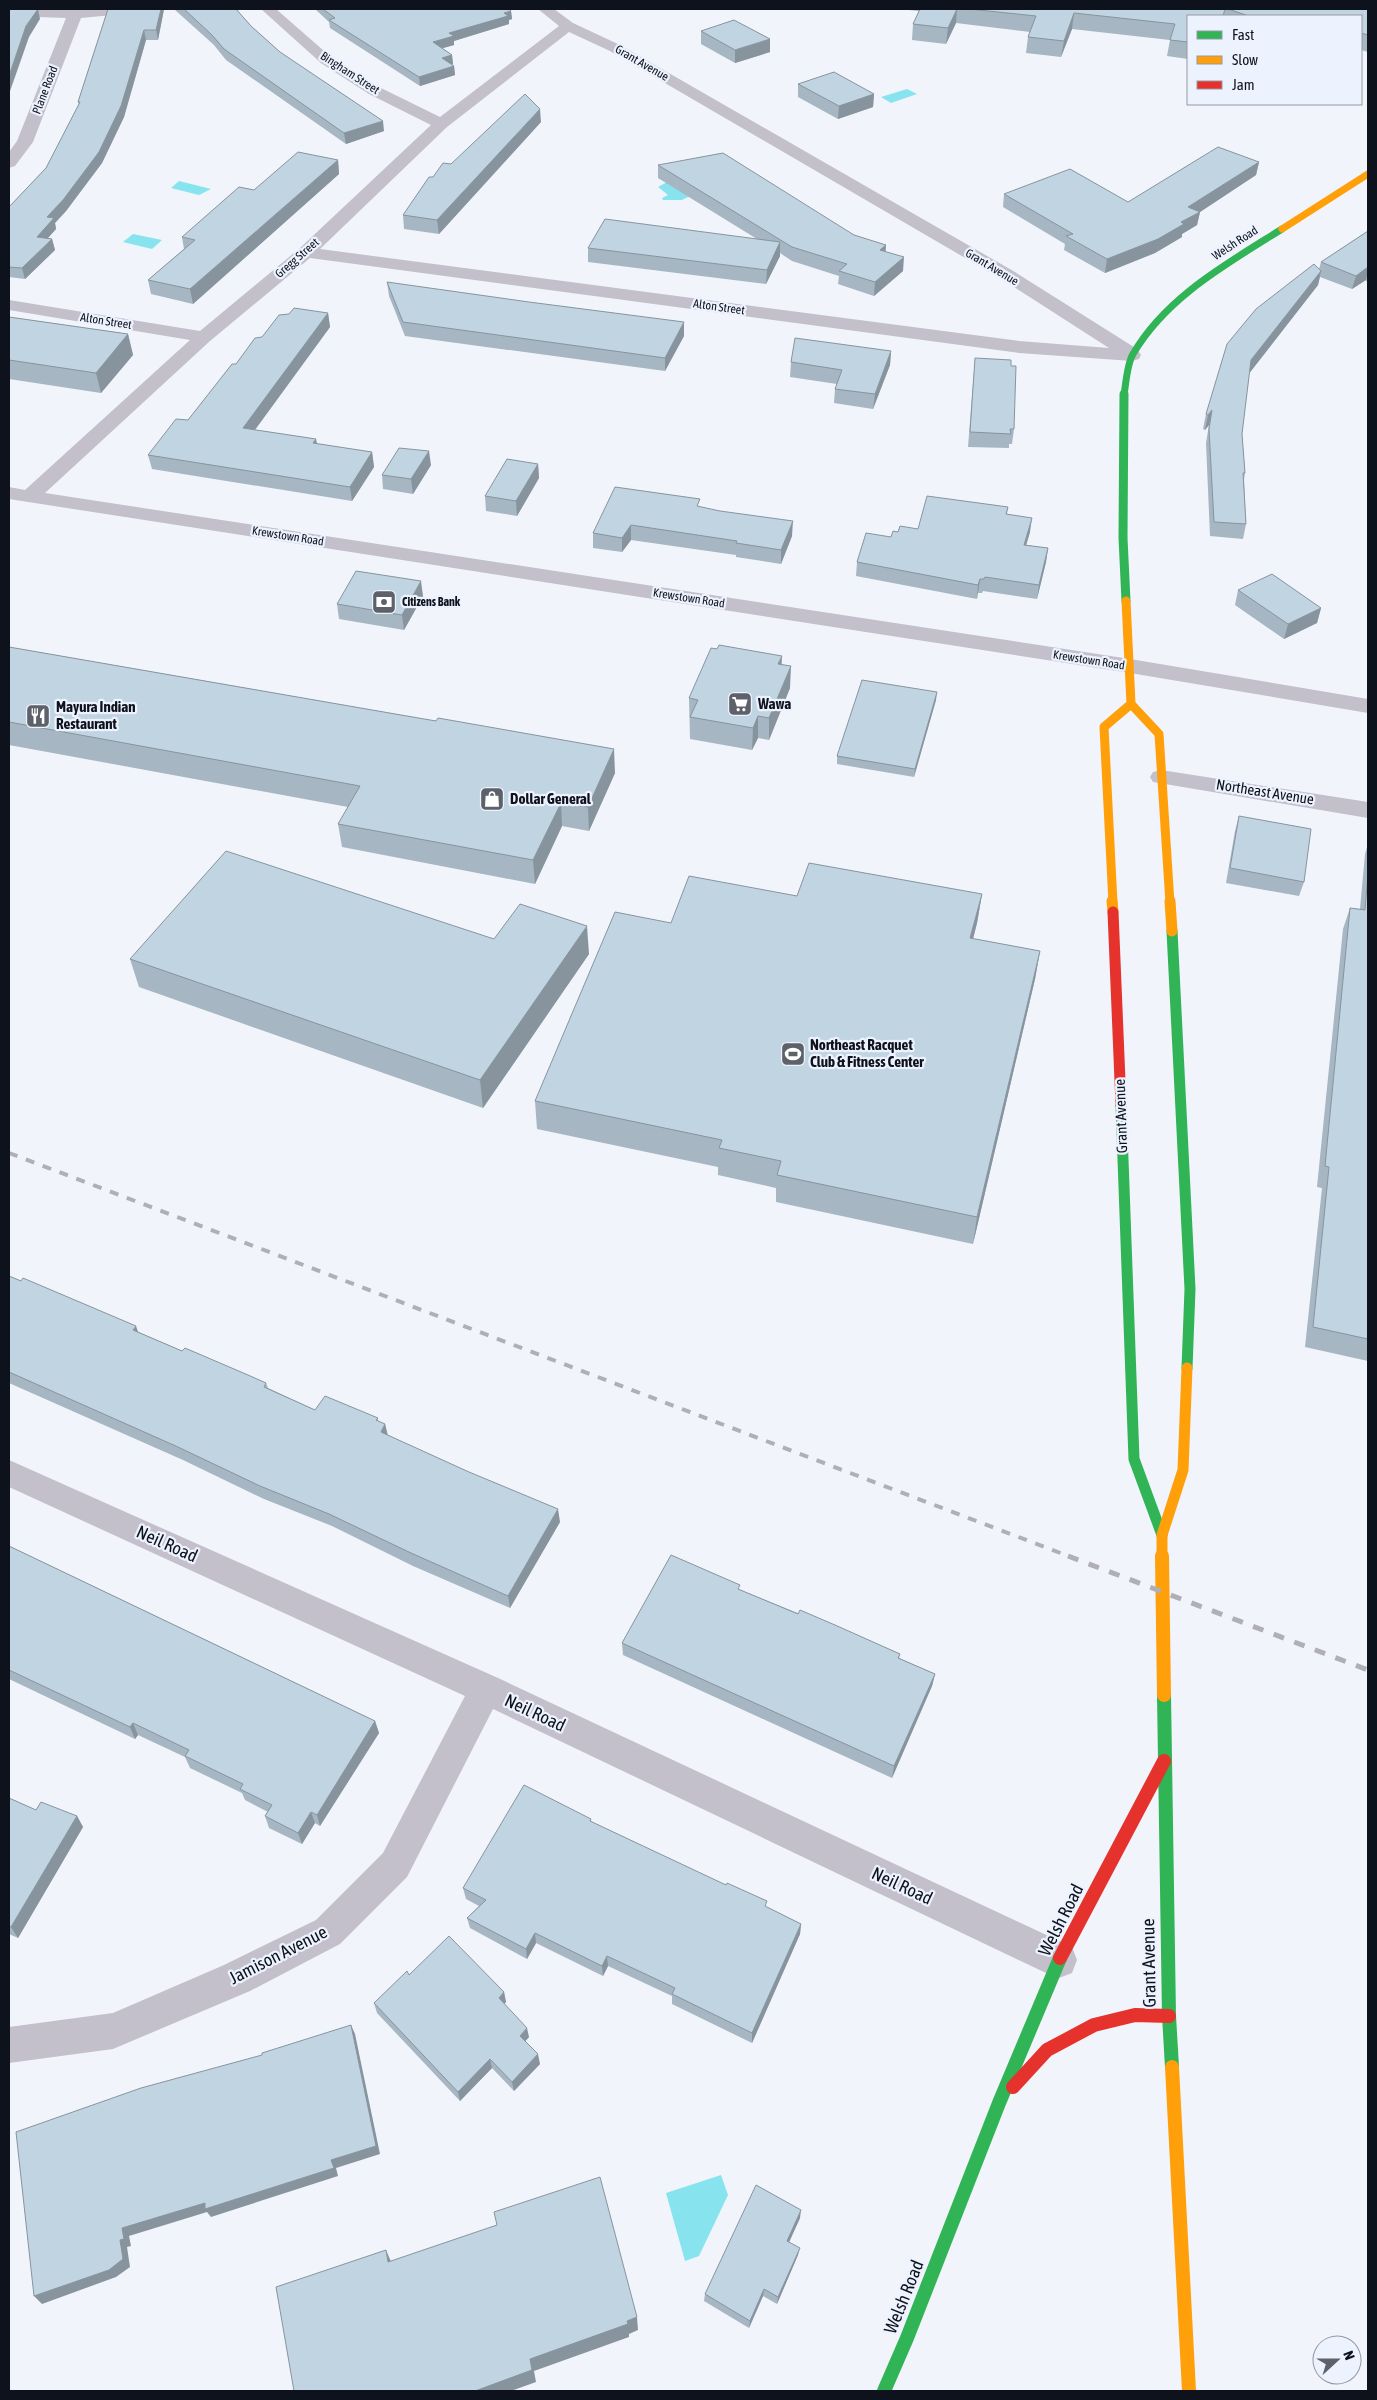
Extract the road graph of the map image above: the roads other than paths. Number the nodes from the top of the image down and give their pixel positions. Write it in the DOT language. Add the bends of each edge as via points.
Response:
graph roads {
  1 [pos="134,9"];
  2 [pos="268,9"];
  3 [pos="545,9"];
  4 [pos="9,12"];
  5 [pos="75,14"];
  6 [pos="568,26"];
  7 [pos="441,124"];
  8 [pos="9,163"];
  9 [pos="1368,174"];
  10 [pos="306,252"];
  11 [pos="9,305"];
  12 [pos="204,337"];
  13 [pos="1132,354"];
  14 [pos="9,493"];
  15 [pos="30,496"];
  16 [pos="1130,666"];
  17 [pos="1131,704"];
  18 [pos="1368,706"];
  19 [pos="1161,777"];
  20 [pos="1368,810"];
  21 [pos="9,1472"];
  22 [pos="1162,1535"];
  23 [pos="486,1689"];
  24 [pos="1166,1758"];
  25 [pos="1058,1960"];
  26 [pos="1169,2016"];
  27 [pos="9,2045"];
  28 [pos="999,2103"];
  29 [pos="884,2391"];
  30 [pos="1189,2391"];
  1 -- 5 [label="street"];
  2 -- 7 [label="street, Bingham Street" via="326,60 376,91"];
  3 -- 6 [label="street, Grant Avenue"];
  4 -- 5 [label="street"];
  5 -- 8 [label="street, Plane Road" via="25,142"];
  6 -- 7 [label="street, Gregg Street"];
  6 -- 13 [label="street, Grant Avenue" via="615,48 1009,276"];
  7 -- 10 [label="street, Gregg Street"];
  9 -- 13 [label="main road, Welsh Road" via="1220,268 1167,309"];
  10 -- 12 [label="street, Gregg Street"];
  10 -- 13 [label="street, Alton Street" via="1019,347"];
  11 -- 12 [label="street, Alton Street"];
  12 -- 15 [label="street, Gregg Street"];
  13 -- 16 [label="main road" via="1123,399 1122,438 1123,538"];
  14 -- 15 [label="street, Krewstown Road"];
  15 -- 16 [label="street, Krewstown Road"];
  16 -- 17 [label="main road"];
  16 -- 18 [label="street, Krewstown Road"];
  17 -- 19 [label="main road, Grant Avenue" via="1158,734"];
  17 -- 22 [label="main road, Grant Avenue" via="1104,727 1134,1459"];
  19 -- 20 [label="street, Northeast Avenue"];
  19 -- 22 [label="main road, Grant Avenue" via="1174,952 1190,1289 1183,1470"];
  21 -- 23 [label="street, Neil Road"];
  22 -- 24 [label="main road, Grant Avenue"];
  23 -- 25 [label="street, Neil Road"];
  23 -- 27 [label="street, Jamison Avenue" via="395,1865 328,1932 238,1978 113,2031"];
  24 -- 25 [label="main road, Welsh Road"];
  24 -- 26 [label="main road, Grant Avenue"];
  25 -- 28 [label="main road, Welsh Road"];
  26 -- 28 [label="main road, Welsh Road" via="1135,2015 1094,2025 1047,2050"];
  26 -- 30 [label="main road, Grant Avenue"];
  28 -- 29 [label="main road, Welsh Road"];
}
